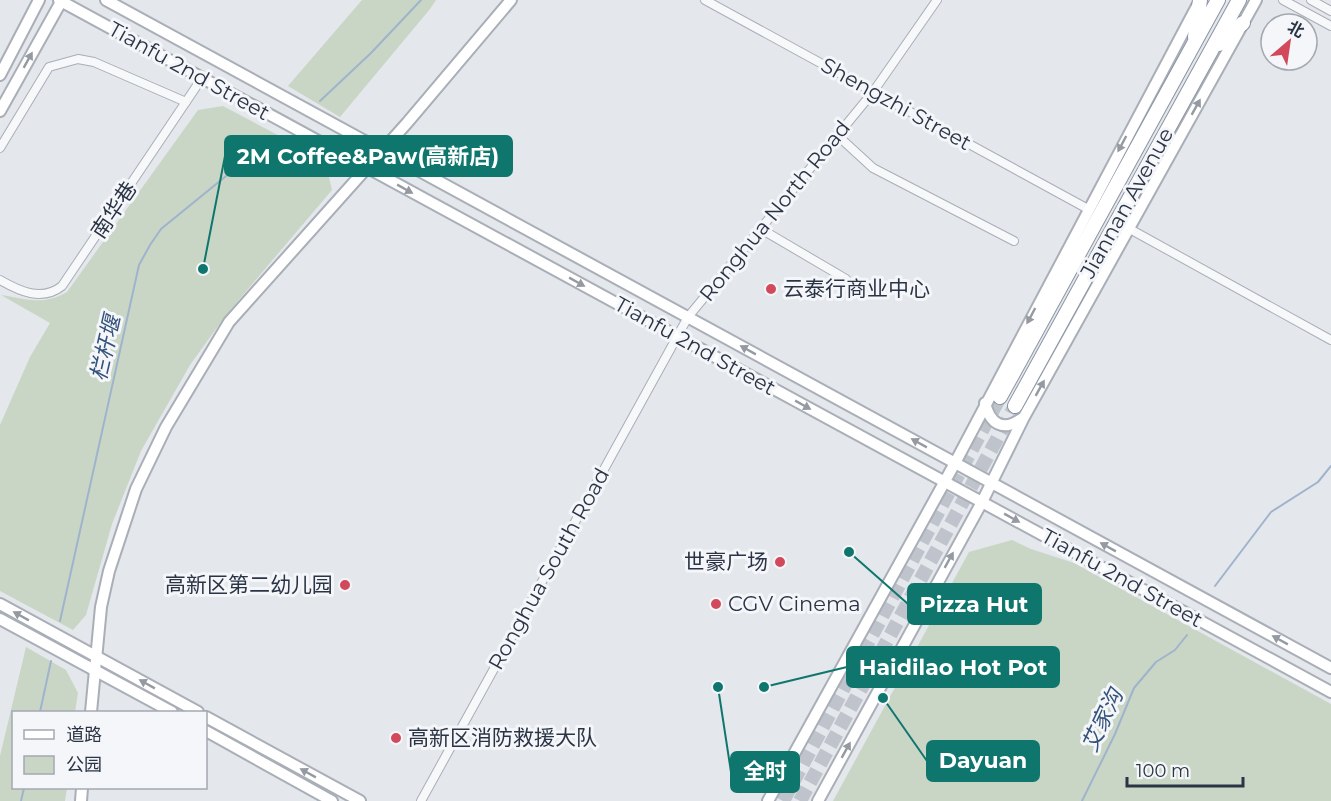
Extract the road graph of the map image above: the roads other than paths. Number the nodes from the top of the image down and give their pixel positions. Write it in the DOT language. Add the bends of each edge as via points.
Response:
graph roads {
  1 [pos="39,0"];
  2 [pos="61,0"];
  3 [pos="106,0"];
  4 [pos="511,0"];
  5 [pos="705,0"];
  6 [pos="937,0"];
  7 [pos="1200,0"];
  8 [pos="1218,0"];
  9 [pos="1239,0"];
  10 [pos="1256,0"];
  11 [pos="1283,0"];
  12 [pos="1311,0"];
  13 [pos="1331,11"];
  14 [pos="1243,23"];
  15 [pos="1331,26"];
  16 [pos="1195,44"];
  17 [pos="1210,51"];
  18 [pos="0,75"];
  19 [pos="202,78"];
  20 [pos="873,92"];
  21 [pos="186,102"];
  22 [pos="0,111"];
  23 [pos="837,135"];
  24 [pos="0,148"];
  25 [pos="381,150"];
  26 [pos="365,167"];
  27 [pos="1088,209"];
  28 [pos="1128,228"];
  29 [pos="761,229"];
  30 [pos="1014,241"];
  31 [pos="846,279"];
  32 [pos="0,280"];
  33 [pos="688,317"];
  34 [pos="678,337"];
  35 [pos="1331,340"];
  36 [pos="1000,397"];
  37 [pos="985,404"];
  38 [pos="1019,412"];
  39 [pos="955,463"];
  40 [pos="944,482"];
  41 [pos="990,482"];
  42 [pos="982,502"];
  43 [pos="0,604"];
  44 [pos="0,619"];
  45 [pos="96,656"];
  46 [pos="1331,668"];
  47 [pos="96,670"];
  48 [pos="1331,692"];
  49 [pos="91,711"];
  50 [pos="170,711"];
  51 [pos="196,711"];
  52 [pos="207,718"];
  53 [pos="207,732"];
  54 [pos="332,801"];
  55 [pos="360,801"];
  56 [pos="421,801"];
  57 [pos="768,801"];
  58 [pos="818,801"];
  1 -- 18 [label="main road"];
  2 -- 19 [label="main road, Tianfu 2nd Street"];
  22 -- 2 [label="main road, one-way"];
  3 -- 25 [label="main road, Tianfu 2nd Street"];
  4 -- 25 [label="main road"];
  5 -- 20 [label="street, Shengzhi Street"];
  6 -- 20 [label="street, Ronghua North Road"];
  7 -- 16 [label="highway"];
  7 -- 27 [label="main road, one-way"];
  8 -- 16 [label="highway, Jiannan Avenue"];
  9 -- 17 [label="highway, Jiannan Avenue"];
  10 -- 14 [label="main road"];
  11 -- 15 [label="street"];
  12 -- 13 [label="street"];
  14 -- 17 [label="highway"];
  28 -- 14 [label="main road, one-way"];
  16 -- 36 [label="highway, Jiannan Avenue"];
  17 -- 38 [label="highway, Jiannan Avenue"];
  19 -- 21 [label="street, 南华巷"];
  19 -- 26 [label="main road, Tianfu 2nd Street"];
  20 -- 23 [label="street, Ronghua North Road"];
  20 -- 27 [label="street, Shengzhi Street"];
  21 -- 24 [label="street" via="94,62 78,59 49,66"];
  21 -- 32 [label="street, 南华巷" via="62,286 31,294"];
  23 -- 29 [label="street, Ronghua North Road"];
  23 -- 30 [label="street" via="873,168"];
  25 -- 26 [label="main road"];
  25 -- 33 [label="main road, Tianfu 2nd Street"];
  26 -- 34 [label="main road, Tianfu 2nd Street, one-way"];
  26 -- 45 [label="main road" via="229,322 166,427 136,489 118,539 101,607"];
  27 -- 37 [label="main road, one-way"];
  28 -- 35 [label="street"];
  38 -- 28 [label="main road, one-way"];
  29 -- 31 [label="street"];
  29 -- 33 [label="street, Ronghua North Road"];
  33 -- 34 [label="street, Ronghua North Road"];
  39 -- 33 [label="main road, Tianfu 2nd Street, one-way"];
  34 -- 40 [label="main road, Tianfu 2nd Street, one-way"];
  34 -- 56 [label="street, Ronghua South Road"];
  37 -- 38 [label="main road" via="991,418 1001,426 1011,426"];
  37 -- 39 [label="main road"];
  38 -- 41 [label="main road"];
  39 -- 40 [label="main road"];
  39 -- 41 [label="main road, Tianfu 2nd Street"];
  40 -- 42 [label="main road, Tianfu 2nd Street"];
  40 -- 57 [label="main road"];
  41 -- 42 [label="main road"];
  46 -- 41 [label="main road, Tianfu 2nd Street, one-way"];
  42 -- 48 [label="main road, Tianfu 2nd Street, one-way"];
  58 -- 42 [label="main road, one-way"];
  45 -- 43 [label="main road, one-way"];
  44 -- 47 [label="main road"];
  45 -- 47 [label="main road"];
  51 -- 45 [label="main road, one-way"];
  47 -- 49 [label="main road"];
  47 -- 50 [label="main road"];
  55 -- 52 [label="main road, one-way"];
  53 -- 54 [label="main road"];
}
